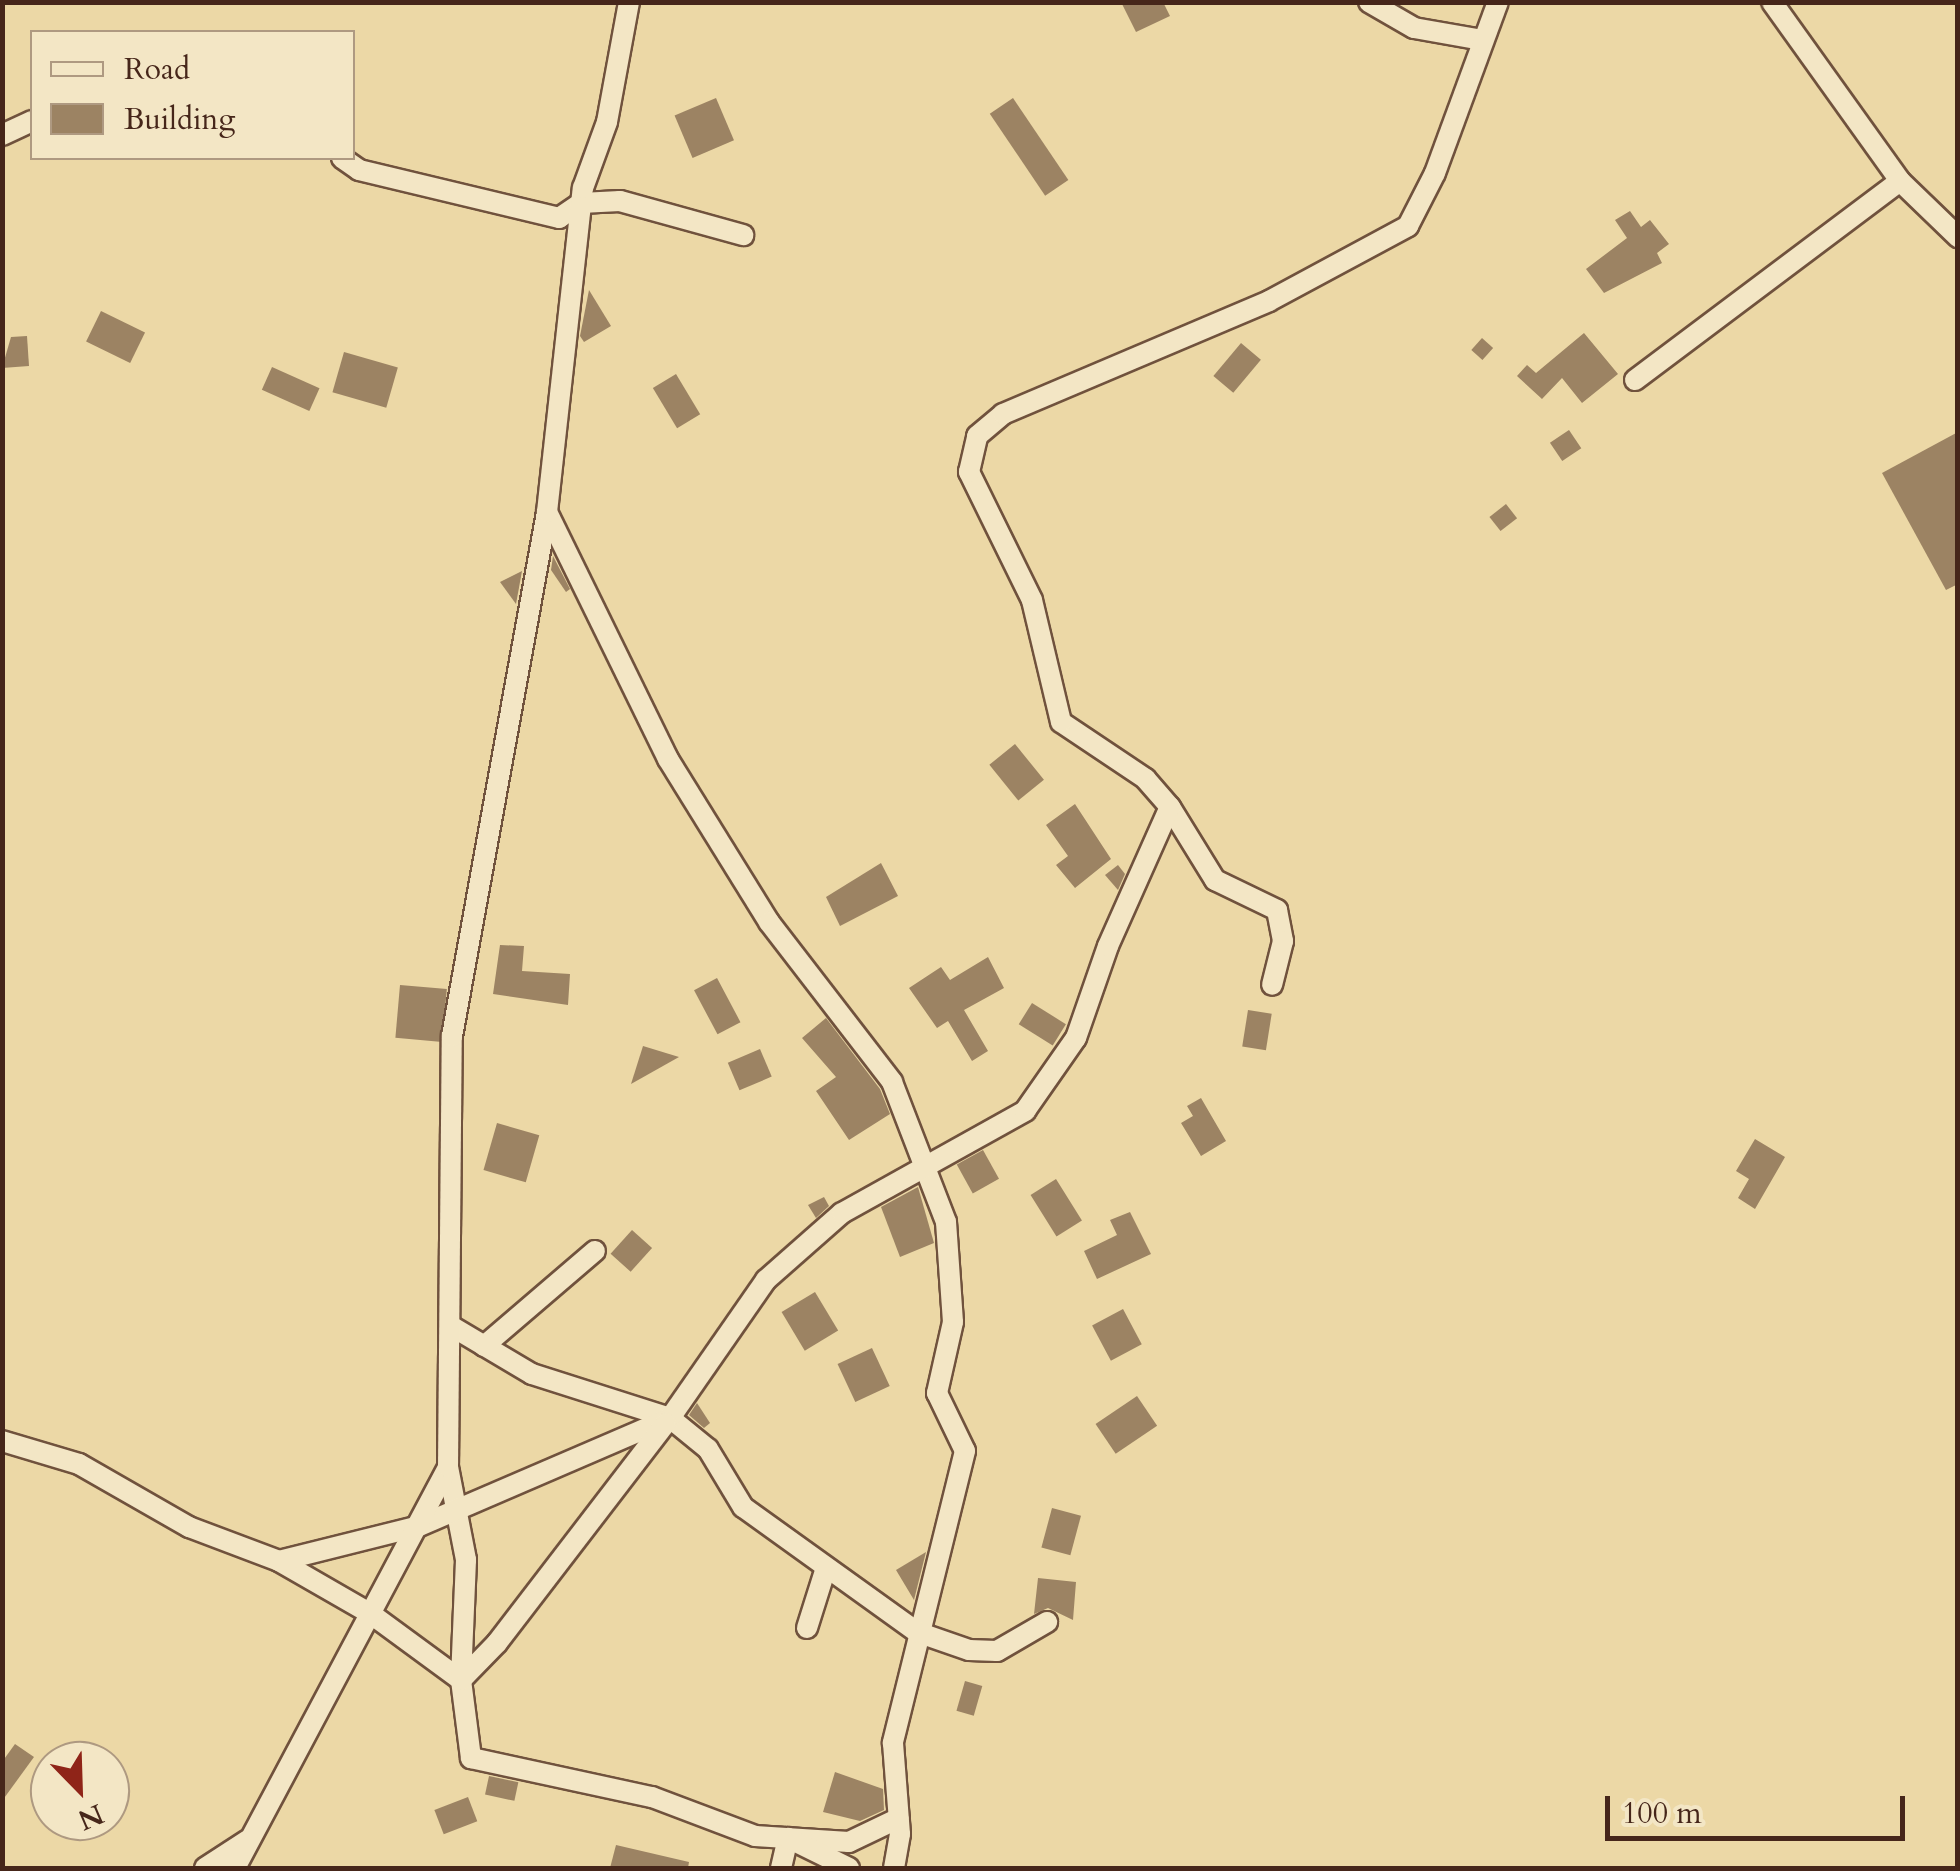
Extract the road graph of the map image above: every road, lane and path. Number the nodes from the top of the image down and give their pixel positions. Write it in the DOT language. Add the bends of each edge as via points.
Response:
graph roads {
  1 [pos="630,2"];
  2 [pos="1370,2"];
  3 [pos="1498,2"];
  4 [pos="1772,2"];
  5 [pos="1484,40"];
  6 [pos="30,122"];
  7 [pos="2,135"];
  8 [pos="345,160"];
  9 [pos="1900,182"];
  10 [pos="581,203"];
  11 [pos="559,218"];
  12 [pos="743,235"];
  13 [pos="1958,237"];
  14 [pos="576,244"];
  15 [pos="1635,380"];
  16 [pos="547,512"];
  17 [pos="1170,807"];
  18 [pos="1272,985"];
  19 [pos="923,1170"];
  20 [pos="595,1251"];
  21 [pos="451,1326"];
  22 [pos="484,1346"];
  23 [pos="670,1418"];
  24 [pos="2,1441"];
  25 [pos="448,1467"];
  26 [pos="458,1509"];
  27 [pos="419,1526"];
  28 [pos="279,1561"];
  29 [pos="825,1571"];
  30 [pos="372,1614"];
  31 [pos="1047,1622"];
  32 [pos="807,1628"];
  33 [pos="917,1632"];
  34 [pos="461,1680"];
  35 [pos="899,1818"];
  36 [pos="250,1838"];
  37 [pos="788,1838"];
  38 [pos="206,1868"];
  39 [pos="236,1868"];
  40 [pos="781,1868"];
  41 [pos="849,1868"];
  42 [pos="894,1868"];
  1 -- 10 [label="street" via="606,122"];
  2 -- 5 [label="street" via="1414,28"];
  3 -- 5 [label="street"];
  4 -- 9 [label="street"];
  5 -- 17 [label="street" via="1436,173 1408,226 1269,301 1003,414 977,436 969,472 1032,600 1060,722 1146,779"];
  6 -- 7 [label="street"];
  8 -- 11 [label="street" via="358,170"];
  9 -- 13 [label="street"];
  9 -- 15 [label="street"];
  10 -- 11 [label="street"];
  10 -- 12 [label="street" via="620,201"];
  10 -- 14 [label="street"];
  11 -- 14 [label="street"];
  14 -- 16 [label="street"];
  16 -- 19 [label="street" via="668,759 769,922 892,1082"];
  16 -- 21 [label="street" via="452,1036"];
  17 -- 18 [label="street" via="1215,880 1277,910 1283,941"];
  17 -- 19 [label="street" via="1108,946 1076,1038 1025,1110"];
  19 -- 23 [label="street" via="842,1214 766,1280"];
  19 -- 33 [label="street" via="946,1222 953,1322 937,1392 964,1451"];
  20 -- 22 [label="street"];
  21 -- 22 [label="street"];
  21 -- 25 [label="street"];
  22 -- 23 [label="street" via="532,1374"];
  23 -- 26 [label="street"];
  23 -- 29 [label="street" via="708,1449 743,1507"];
  23 -- 34 [label="street"];
  24 -- 28 [label="street" via="78,1464 189,1526"];
  25 -- 26 [label="street"];
  25 -- 27 [label="street"];
  26 -- 27 [label="street"];
  26 -- 34 [label="street" via="466,1560"];
  27 -- 28 [label="street"];
  27 -- 30 [label="street"];
  28 -- 30 [label="street"];
  29 -- 32 [label="street"];
  29 -- 33 [label="street"];
  30 -- 34 [label="street"];
  30 -- 36 [label="street"];
  31 -- 33 [label="street" via="997,1651 969,1650"];
  33 -- 35 [label="street" via="893,1743"];
  34 -- 37 [label="street" via="471,1758 560,1772 652,1796 755,1836"];
  35 -- 37 [label="street" via="849,1842"];
  35 -- 42 [label="street"];
  36 -- 38 [label="street"];
  36 -- 39 [label="street"];
  37 -- 40 [label="street"];
  37 -- 41 [label="street"];
}
